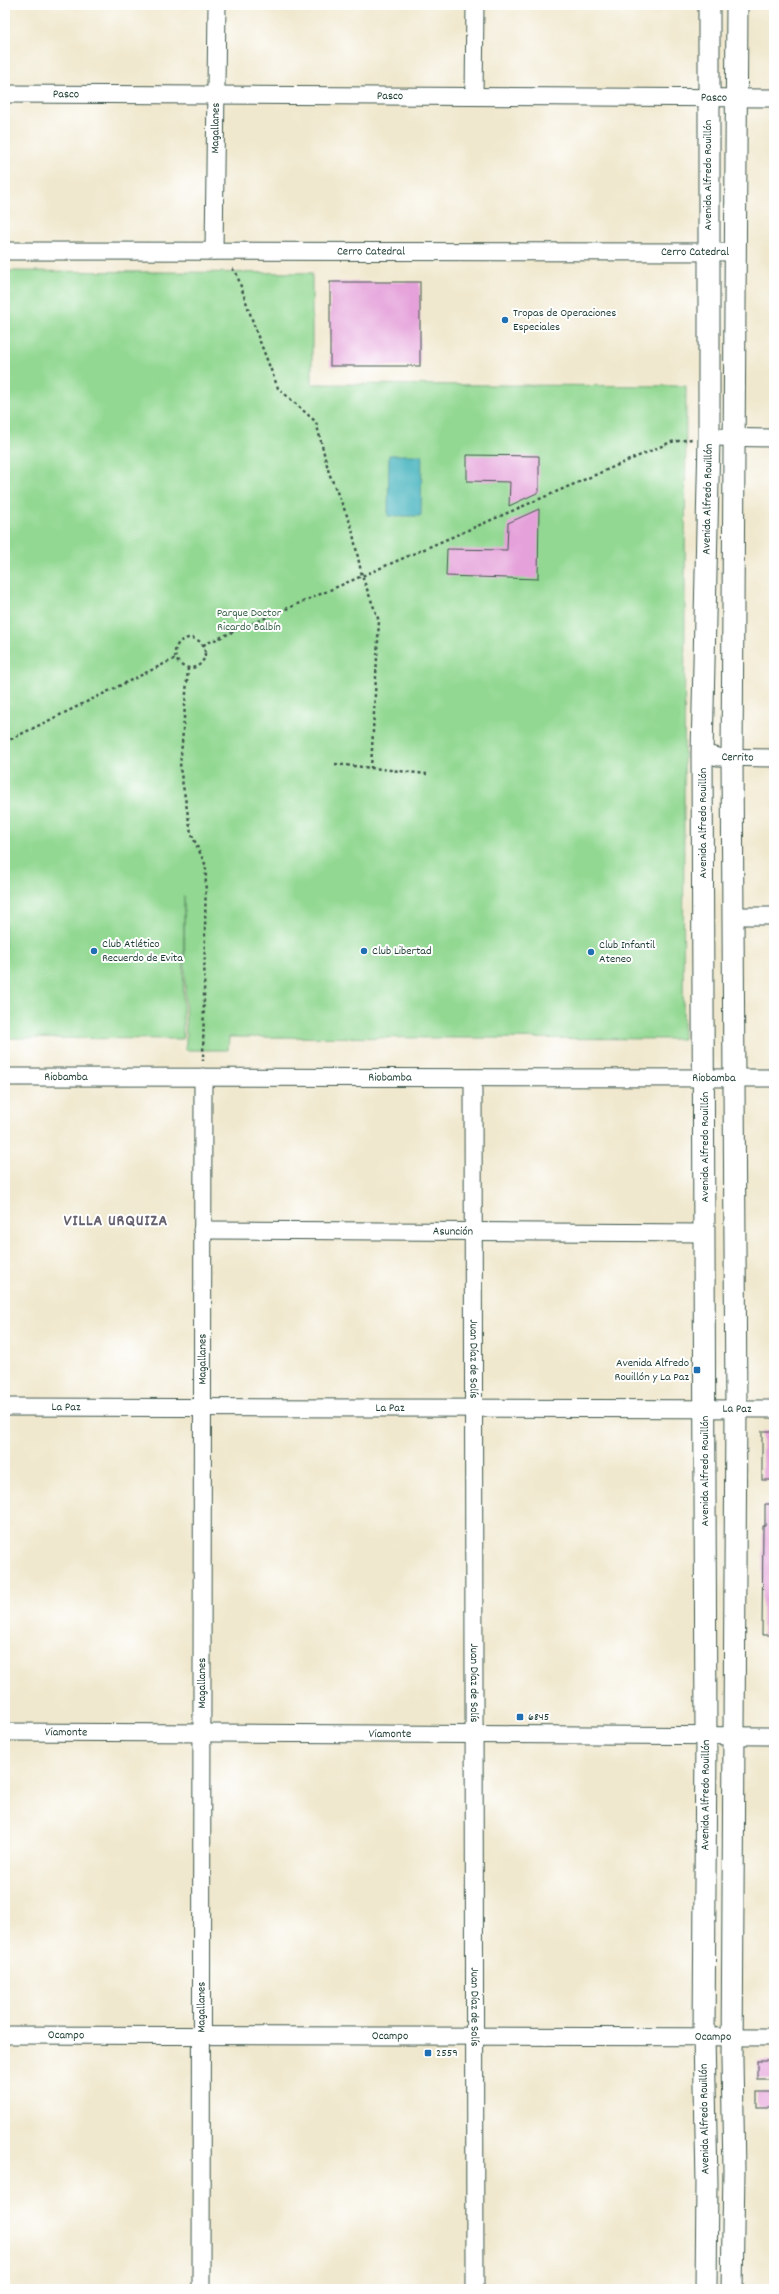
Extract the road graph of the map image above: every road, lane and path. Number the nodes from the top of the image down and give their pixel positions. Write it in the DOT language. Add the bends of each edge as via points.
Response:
graph roads {
  1 [pos="217,5"];
  2 [pos="475,5"];
  3 [pos="709,5"];
  4 [pos="737,5"];
  5 [pos="5,94"];
  6 [pos="215,96"];
  7 [pos="474,96"];
  8 [pos="708,97"];
  9 [pos="736,98"];
  10 [pos="774,98"];
  11 [pos="5,251"];
  12 [pos="214,251"];
  13 [pos="709,252"];
  14 [pos="736,252"];
  15 [pos="709,437"];
  16 [pos="736,437"];
  17 [pos="774,438"];
  18 [pos="362,576"];
  19 [pos="202,645"];
  20 [pos="176,658"];
  21 [pos="188,668"];
  22 [pos="5,742"];
  23 [pos="702,753"];
  24 [pos="732,758"];
  25 [pos="774,758"];
  26 [pos="335,764"];
  27 [pos="371,768"];
  28 [pos="427,774"];
  29 [pos="734,916"];
  30 [pos="774,916"];
  31 [pos="5,1077"];
  32 [pos="203,1077"];
  33 [pos="473,1078"];
  34 [pos="720,1078"];
  35 [pos="774,1078"];
  36 [pos="202,1230"];
  37 [pos="473,1231"];
  38 [pos="704,1233"];
  39 [pos="5,1406"];
  40 [pos="202,1407"];
  41 [pos="473,1408"];
  42 [pos="705,1408"];
  43 [pos="736,1409"];
  44 [pos="774,1409"];
  45 [pos="5,1732"];
  46 [pos="202,1733"];
  47 [pos="474,1734"];
  48 [pos="706,1735"];
  49 [pos="735,1735"];
  50 [pos="774,1736"];
  51 [pos="5,2035"];
  52 [pos="202,2035"];
  53 [pos="475,2036"];
  54 [pos="732,2036"];
  55 [pos="704,2037"];
  56 [pos="774,2037"];
  57 [pos="202,2289"];
  58 [pos="475,2289"];
  59 [pos="706,2289"];
  60 [pos="732,2289"];
  1 -- 6 [label="street, Magallanes"];
  2 -- 7 [label="street"];
  3 -- 8 [label="street, Avenida Alfredo Rouillón"];
  4 -- 9 [label="street, Avenida Alfredo Rouillón"];
  5 -- 6 [label="street, Pasco"];
  6 -- 7 [label="street, Pasco"];
  6 -- 12 [label="street, Magallanes"];
  7 -- 8 [label="street, Pasco"];
  8 -- 9 [label="street, Pasco"];
  8 -- 13 [label="street, Avenida Alfredo Rouillón"];
  9 -- 10 [label="street, Pasco"];
  9 -- 14 [label="street, Avenida Alfredo Rouillón"];
  11 -- 12 [label="street, Cerro Catedral"];
  12 -- 13 [label="street, Cerro Catedral"];
  12 -- 18 [label="path" via="236,272 278,388 316,422 329,473 351,525"];
  13 -- 14 [label="street, Cerro Catedral"];
  13 -- 15 [label="street, Avenida Alfredo Rouillón"];
  14 -- 16 [label="street, Avenida Alfredo Rouillón"];
  15 -- 16 [label="street"];
  15 -- 18 [label="path" via="671,442"];
  15 -- 23 [label="street, Avenida Alfredo Rouillón"];
  16 -- 17 [label="street"];
  16 -- 24 [label="street, Avenida Alfredo Rouillón"];
  18 -- 19 [label="path"];
  18 -- 27 [label="path" via="378,621"];
  19 -- 20 [label="path" via="196,639 187,638 180,642 175,650"];
  19 -- 21 [label="path" via="205,653 203,661"];
  20 -- 21 [label="path" via="180,665"];
  20 -- 22 [label="path"];
  21 -- 32 [label="path" via="180,768 191,833 206,866"];
  23 -- 24 [label="street, Cerrito"];
  23 -- 34 [label="street, Avenida Alfredo Rouillón"];
  24 -- 25 [label="street, Cerrito"];
  24 -- 29 [label="street, Avenida Alfredo Rouillón"];
  26 -- 27 [label="path"];
  27 -- 28 [label="path"];
  29 -- 30 [label="street"];
  29 -- 34 [label="street, Avenida Alfredo Rouillón"];
  31 -- 32 [label="street, Riobamba"];
  32 -- 33 [label="street, Riobamba"];
  32 -- 36 [label="street, Magallanes"];
  33 -- 34 [label="street, Riobamba"];
  33 -- 37 [label="street, Juan Díaz de Solís"];
  34 -- 35 [label="street, Riobamba"];
  34 -- 38 [label="street, Avenida Alfredo Rouillón"];
  34 -- 43 [label="street, Avenida Alfredo Rouillón"];
  36 -- 37 [label="street, Asunción"];
  36 -- 40 [label="street, Magallanes"];
  37 -- 38 [label="street, Asunción"];
  37 -- 41 [label="street, Juan Díaz de Solís"];
  38 -- 42 [label="street, Avenida Alfredo Rouillón"];
  39 -- 40 [label="street, La Paz"];
  40 -- 41 [label="street, La Paz"];
  40 -- 46 [label="street, Magallanes"];
  41 -- 42 [label="street, La Paz"];
  41 -- 47 [label="street, Juan Díaz de Solís"];
  42 -- 43 [label="street, La Paz"];
  42 -- 48 [label="street, Avenida Alfredo Rouillón"];
  43 -- 44 [label="street, La Paz"];
  43 -- 49 [label="street, Avenida Alfredo Rouillón"];
  45 -- 46 [label="street, Viamonte"];
  46 -- 47 [label="street, Viamonte"];
  46 -- 52 [label="street, Magallanes"];
  47 -- 48 [label="street, Viamonte"];
  47 -- 53 [label="street, Juan Díaz de Solís"];
  48 -- 49 [label="street, Viamonte"];
  48 -- 55 [label="street, Avenida Alfredo Rouillón"];
  49 -- 50 [label="street, Viamonte"];
  49 -- 54 [label="street, Avenida Alfredo Rouillón"];
  51 -- 52 [label="street, Ocampo"];
  52 -- 53 [label="street, Ocampo"];
  52 -- 57 [label="street, Magallanes"];
  53 -- 55 [label="street, Ocampo"];
  53 -- 58 [label="street, Juan Díaz de Solís"];
  54 -- 55 [label="street, Ocampo"];
  54 -- 56 [label="street, Ocampo"];
  54 -- 60 [label="street, Avenida Alfredo Rouillón"];
  55 -- 59 [label="street, Avenida Alfredo Rouillón"];
}
